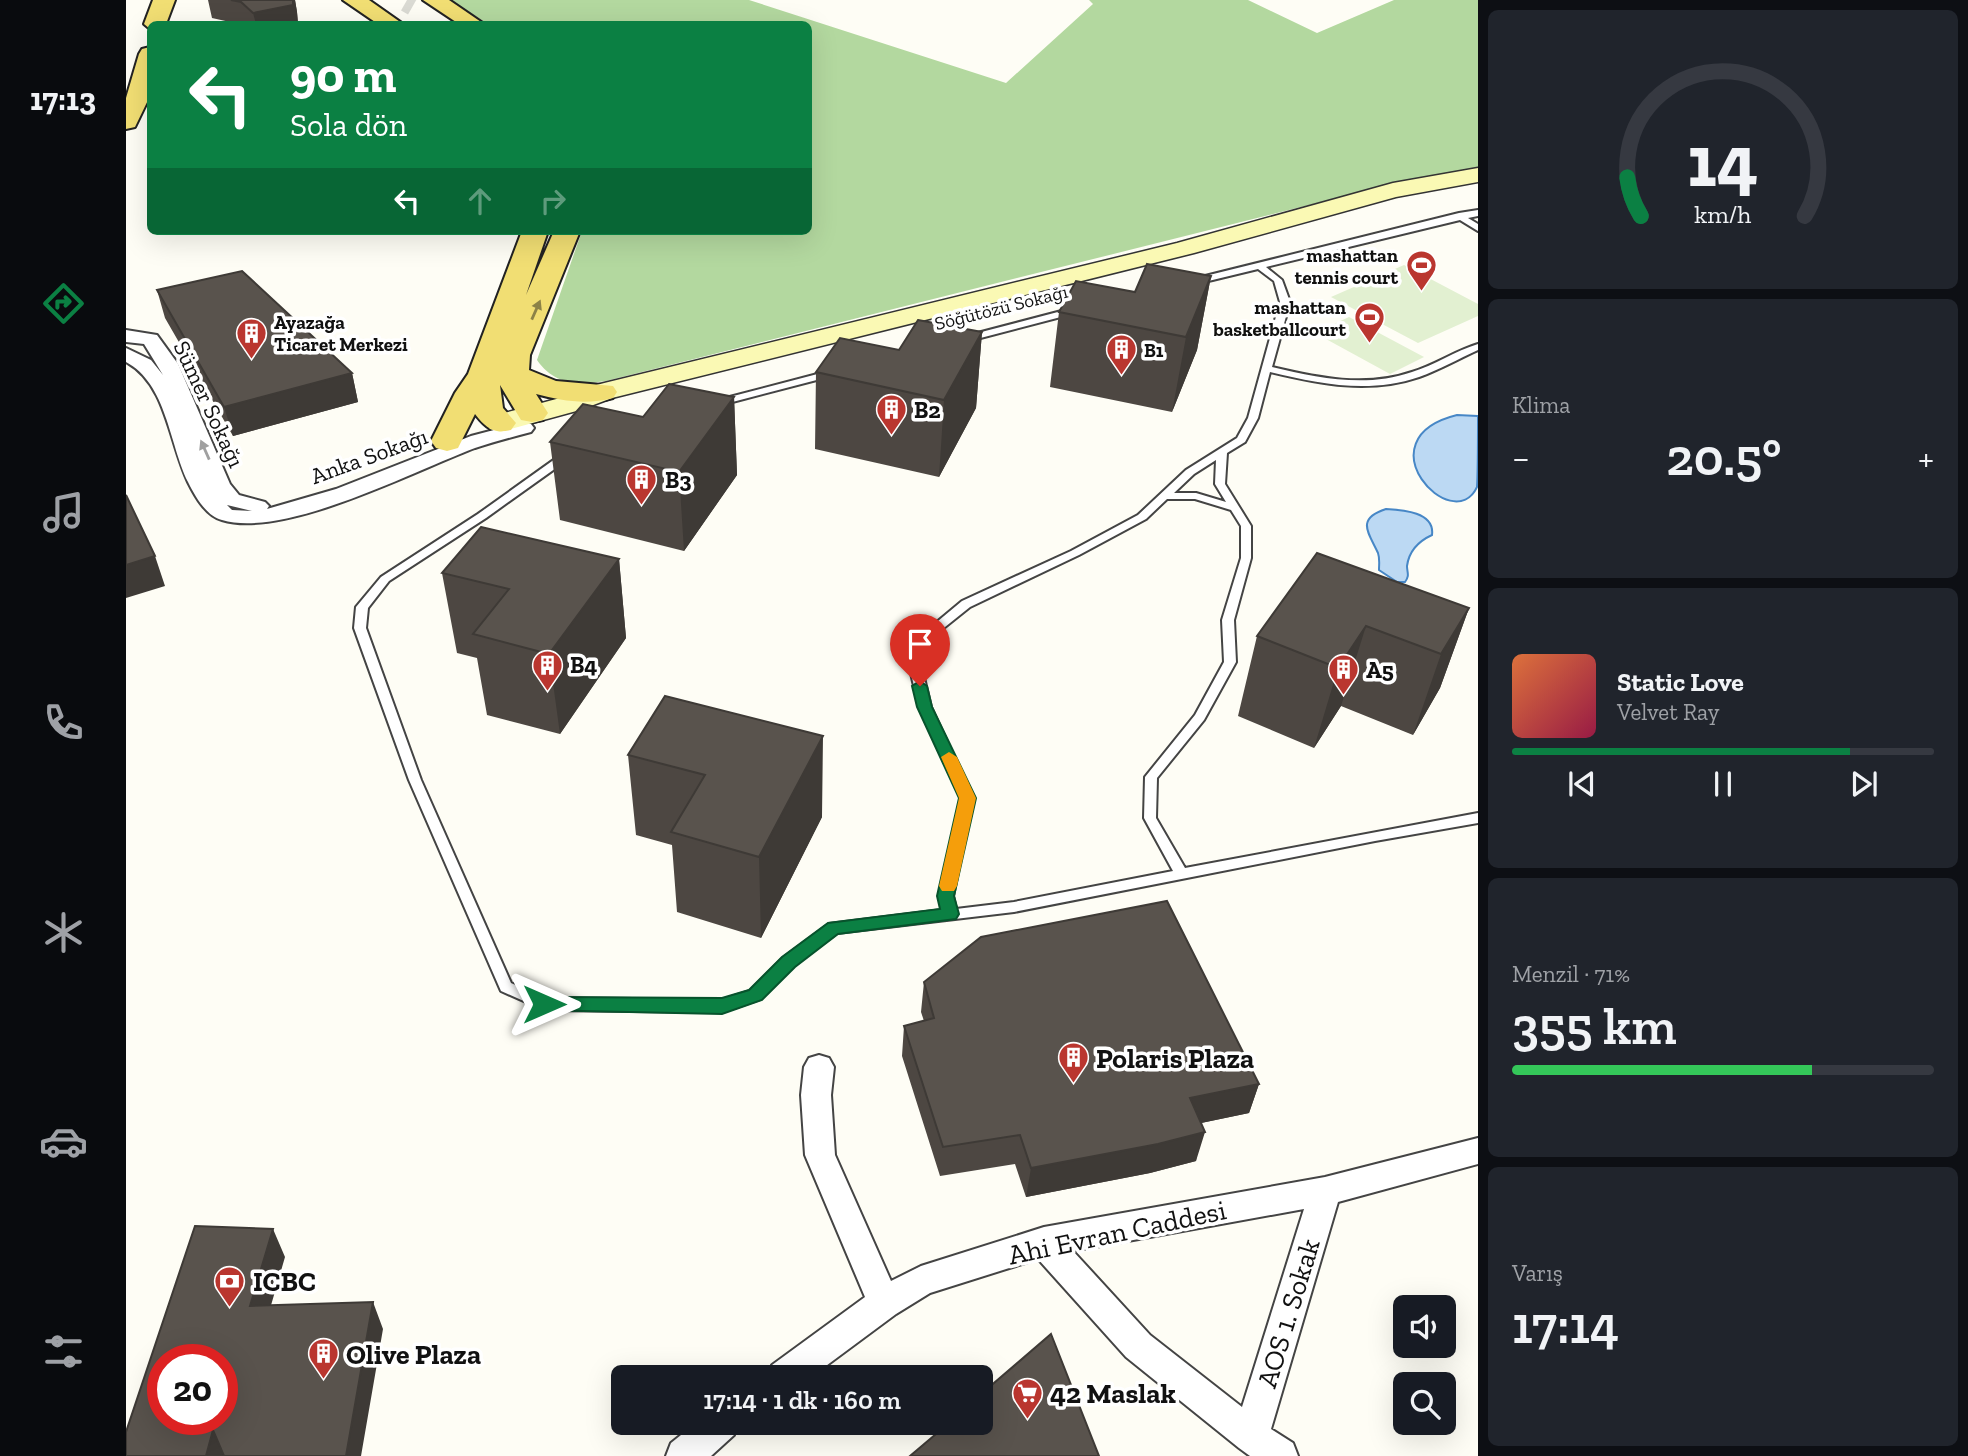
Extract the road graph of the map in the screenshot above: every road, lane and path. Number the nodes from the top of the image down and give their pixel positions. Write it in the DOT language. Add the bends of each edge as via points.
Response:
graph roads {
  1 [pos="354,0"];
  2 [pos="382,0"];
  3 [pos="412,11"];
  4 [pos="436,21"];
  5 [pos="459,21"];
  6 [pos="147,66"];
  7 [pos="126,122"];
  8 [pos="1478,175"];
  9 [pos="1478,188"];
  10 [pos="1478,213"];
  11 [pos="1460,216"];
  12 [pos="1478,228"];
  13 [pos="534,235"];
  14 [pos="565,235"];
  15 [pos="1261,267"];
  16 [pos="1184,284"];
  17 [pos="1081,309"];
  18 [pos="126,336"];
  19 [pos="951,342"];
  20 [pos="1478,347"];
  21 [pos="126,354"];
  22 [pos="1268,369"];
  23 [pos="847,370"];
  24 [pos="497,374"];
  25 [pos="602,392"];
  26 [pos="703,407"];
  27 [pos="519,421"];
  28 [pos="447,441"];
  29 [pos="579,449"];
  30 [pos="1222,454"];
  31 [pos="1164,496"];
  32 [pos="1235,508"];
  33 [pos="234,510"];
  34 [pos="1478,818"];
  35 [pos="1182,874"];
  36 [pos="950,914"];
  37 [pos="819,1067"];
  38 [pos="1478,1151"];
  39 [pos="1325,1191"];
  40 [pos="1044,1242"];
  41 [pos="884,1303"];
  42 [pos="800,1365"];
  43 [pos="708,1435"];
  44 [pos="1251,1436"];
  45 [pos="684,1456"];
  46 [pos="1280,1456"];
  1 -- 3 [label="main road"];
  2 -- 3 [label="main road"];
  3 -- 4 [label="main road"];
  3 -- 5 [label="main road"];
  6 -- 7 [label="main road"];
  8 -- 25 [label="street, Söğütözü Sokağı" via="1393,190 1185,248"];
  9 -- 27 [label="street, Söğütözü Sokağı"];
  10 -- 11 [label="lane"];
  11 -- 12 [label="lane"];
  11 -- 15 [label="lane"];
  13 -- 24 [label="main road"];
  24 -- 14 [label="main road, one-way" via="515,355"];
  15 -- 16 [label="lane"];
  15 -- 22 [label="lane" via="1278,280 1285,302"];
  17 -- 19 [label="lane"];
  33 -- 18 [label="street, Sümer Sokağı, one-way" via="155,343 141,336"];
  20 -- 22 [label="lane" via="1387,382 1339,384"];
  21 -- 33 [label="street, Sümer Sokağı" via="142,360 158,381 209,503"];
  22 -- 30 [label="lane" via="1254,418 1241,440"];
  23 -- 26 [label="lane"];
  24 -- 25 [label="main road" via="559,391"];
  24 -- 27 [label="main road" via="488,410"];
  24 -- 28 [label="main road" via="470,393"];
  25 -- 27 [label="street, Söğütözü Sokağı"];
  27 -- 28 [label="street, Anka Sokağı"];
  27 -- 33 [label="street, Anka Sokağı" via="388,477 289,510 254,517"];
  28 -- 33 [label="street, Anka Sokağı" via="292,498"];
  29 -- 36 [label="lane" via="402,566 362,607 363,642 411,769 506,987 544,1004 722,1006 755,995 788,962 834,928"];
  30 -- 31 [label="lane" via="1190,472"];
  30 -- 32 [label="lane" via="1220,484"];
  31 -- 32 [label="lane" via="1196,496"];
  31 -- 36 [label="lane" via="1142,517 966,604 936,629 915,664 925,707 967,798 946,896"];
  32 -- 35 [label="lane" via="1246,526 1246,558 1228,620 1230,662 1200,717 1150,777 1150,818"];
  34 -- 35 [label="lane"];
  35 -- 36 [label="lane" via="1014,907"];
  37 -- 41 [label="street" via="820,1155"];
  38 -- 39 [label="street, Ahi Evran Caddesi"];
  39 -- 40 [label="street, Ahi Evran Caddesi"];
  39 -- 44 [label="street, AOS 1. Sokak"];
  40 -- 41 [label="street, Ahi Evran Caddesi" via="921,1281"];
  40 -- 44 [label="street" via="1138,1346"];
  41 -- 42 [label="street, Ahi Evran Caddesi"];
  43 -- 45 [label="street"];
  44 -- 46 [label="street"];
}
